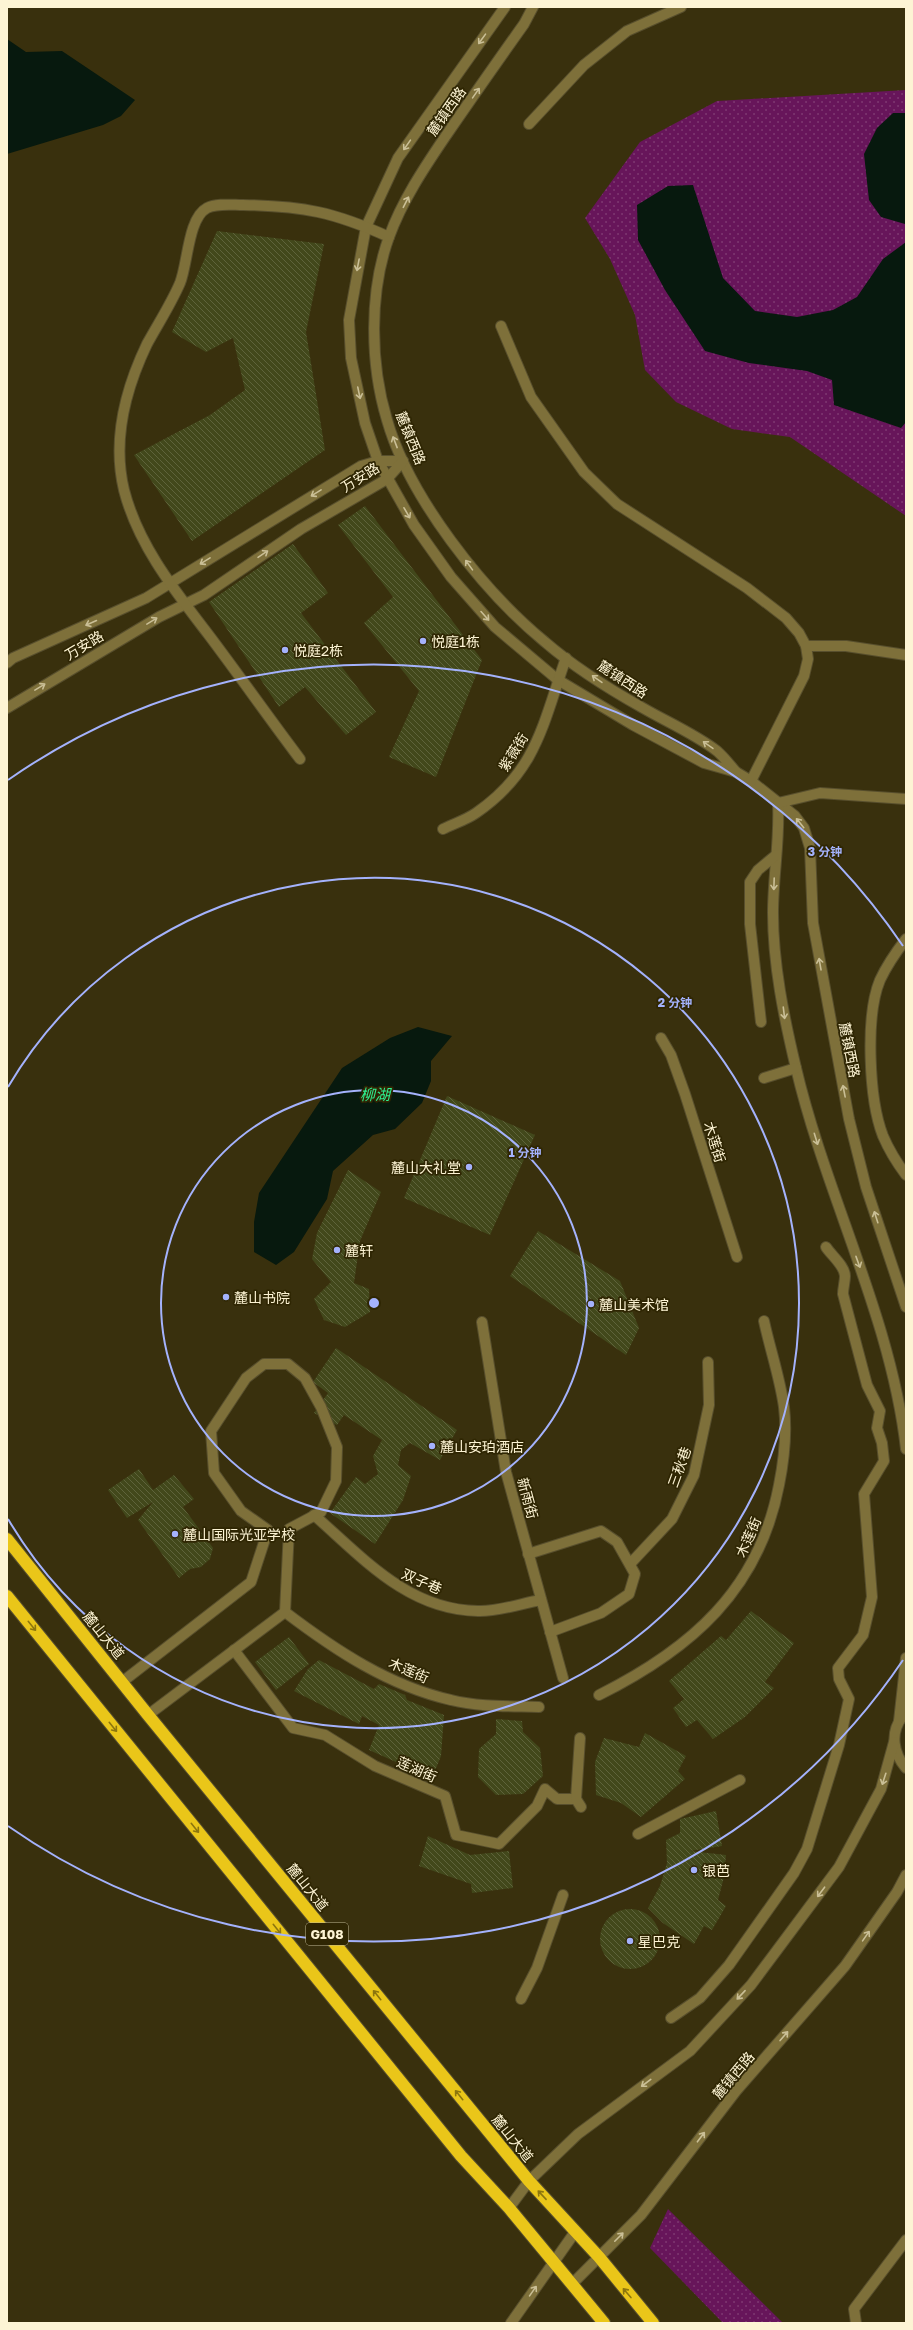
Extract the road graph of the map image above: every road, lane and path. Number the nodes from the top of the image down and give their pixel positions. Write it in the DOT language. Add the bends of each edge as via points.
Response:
graph roads {
  1 [pos="533,7"];
  2 [pos="682,7"];
  3 [pos="503,8"];
  4 [pos="529,124"];
  5 [pos="366,227"];
  6 [pos="389,237"];
  7 [pos="501,326"];
  8 [pos="378,461"];
  9 [pos="403,461"];
  10 [pos="387,479"];
  11 [pos="169,584"];
  12 [pos="184,604"];
  13 [pos="806,646"];
  14 [pos="906,655"];
  15 [pos="566,658"];
  16 [pos="7,663"];
  17 [pos="558,680"];
  18 [pos="7,708"];
  19 [pos="300,759"];
  20 [pos="736,772"];
  21 [pos="751,781"];
  22 [pos="906,799"];
  23 [pos="778,803"];
  24 [pos="443,829"];
  25 [pos="776,855"];
  26 [pos="906,939"];
  27 [pos="761,1022"];
  28 [pos="661,1038"];
  29 [pos="796,1068"];
  30 [pos="764,1078"];
  31 [pos="906,1175"];
  32 [pos="826,1247"];
  33 [pos="736,1257"];
  34 [pos="906,1307"];
  35 [pos="764,1321"];
  36 [pos="482,1322"];
  37 [pos="708,1362"];
  38 [pos="906,1449"];
  39 [pos="314,1515"];
  40 [pos="7,1539"];
  41 [pos="528,1554"];
  42 [pos="630,1564"];
  43 [pos="7,1596"];
  44 [pos="541,1600"];
  45 [pos="285,1612"];
  46 [pos="550,1632"];
  47 [pos="234,1650"];
  48 [pos="906,1658"];
  49 [pos="563,1678"];
  50 [pos="122,1682"];
  51 [pos="599,1695"];
  52 [pos="539,1707"];
  53 [pos="906,1712"];
  54 [pos="148,1715"];
  55 [pos="899,1721"];
  56 [pos="580,1738"];
  57 [pos="894,1742"];
  58 [pos="906,1768"];
  59 [pos="740,1780"];
  60 [pos="638,1834"];
  61 [pos="906,1875"];
  62 [pos="563,1895"];
  63 [pos="521,1999"];
  64 [pos="671,2018"];
  65 [pos="529,2182"];
  66 [pos="509,2208"];
  67 [pos="576,2232"];
  68 [pos="906,2240"];
  69 [pos="599,2257"];
  70 [pos="553,2263"];
  71 [pos="572,2284"];
  72 [pos="511,2323"];
  73 [pos="604,2323"];
  74 [pos="653,2323"];
  75 [pos="856,2323"];
  6 -- 1 [label="street, 麓镇西路, one-way" via="421,172 524,24"];
  2 -- 4 [label="street" via="627,30 584,65"];
  3 -- 5 [label="street, one-way" via="398,158"];
  5 -- 6 [label="street"];
  5 -- 8 [label="street, one-way" via="357,265 349,320 353,365 365,423"];
  5 -- 11 [label="street" via="316,210 286,206 221,205 209,207 197,217 180,282 134,375 122,414 118,442 124,492 148,548"];
  9 -- 6 [label="street, 麓镇西路, one-way" via="387,419 377,368 374,327 380,276"];
  7 -- 13 [label="street" via="531,397 584,472 617,504 747,588 786,618"];
  8 -- 9 [label="street, 万安路"];
  8 -- 10 [label="street"];
  8 -- 11 [label="street, 万安路, one-way" via="361,466"];
  9 -- 10 [label="street, 万安路"];
  15 -- 9 [label="street, 麓镇西路, one-way" via="510,610 471,568 427,504"];
  12 -- 10 [label="street, 万安路, one-way" via="204,595 301,528"];
  10 -- 17 [label="street, one-way" via="414,525 451,577 495,627"];
  11 -- 12 [label="street"];
  11 -- 16 [label="street, 万安路, one-way" via="146,598"];
  18 -- 12 [label="street, 万安路, one-way"];
  12 -- 19 [label="street"];
  13 -- 14 [label="street" via="846,646"];
  13 -- 21 [label="street" via="808,659 804,676"];
  15 -- 17 [label="street, 紫薇街"];
  20 -- 15 [label="street, 麓镇西路, one-way" via="719,752 631,702"];
  17 -- 20 [label="street" via="672,747 704,763"];
  17 -- 24 [label="street, 紫薇街" via="536,747 520,773 502,793 475,814"];
  20 -- 21 [label="street, 麓镇西路"];
  21 -- 23 [label="street, 麓镇西路"];
  22 -- 23 [label="street" via="820,793"];
  23 -- 25 [label="street" via="780,828"];
  34 -- 23 [label="street, 麓镇西路, one-way" via="866,1187 849,1119 813,923 810,848 804,828"];
  25 -- 27 [label="street" via="758,870 750,882 750,924"];
  25 -- 29 [label="street, one-way" via="773,914 776,954 785,1022"];
  26 -- 31 [label="street" via="892,956 880,981 871,1029 874,1100 883,1136 896,1162"];
  28 -- 33 [label="street, 木莲街" via="671,1055 685,1094"];
  29 -- 30 [label="street"];
  29 -- 38 [label="street, one-way" via="832,1190 889,1360"];
  32 -- 64 [label="street" via="844,1270 843,1294 867,1385 880,1411 877,1428 884,1462 864,1494 872,1597 864,1635 838,1668 839,1679 849,1699 839,1745 807,1849 794,1873 729,1965 700,1998"];
  35 -- 51 [label="street, 木莲街" via="784,1407 784,1461 774,1515 748,1572 726,1601 696,1632 659,1662"];
  36 -- 41 [label="street, 新雨街" via="506,1472"];
  37 -- 42 [label="street, 三秋巷" via="709,1404 694,1475 672,1519"];
  39 -- 44 [label="street, 双子巷" via="389,1581 430,1603 479,1611"];
  39 -- 45 [label="street" via="289,1530"];
  39 -- 50 [label="street" via="321,1512 336,1481 337,1447 321,1407 305,1378 288,1364 264,1364 246,1378 211,1431 214,1473 240,1511 268,1530 251,1582"];
  40 -- 50 [label="highway, 麓山大道 / G108"];
  41 -- 42 [label="street" via="601,1531 617,1542"];
  41 -- 44 [label="street, 新雨街"];
  42 -- 46 [label="street" via="635,1574 629,1594 601,1613"];
  43 -- 66 [label="highway, G108, one-way" via="461,2156"];
  44 -- 46 [label="street, 新雨街"];
  45 -- 47 [label="street"];
  45 -- 52 [label="street, 木莲街" via="324,1642 410,1688 452,1700 496,1706"];
  46 -- 49 [label="street, 新雨街"];
  47 -- 54 [label="street"];
  47 -- 56 [label="street, 莲湖街" via="293,1728 325,1735 375,1766 445,1796 456,1835 499,1844 536,1806 545,1789 557,1799 579,1803"];
  48 -- 55 [label="street"];
  50 -- 54 [label="highway, 麓山大道 / G108"];
  53 -- 55 [label="street"];
  65 -- 54 [label="highway, 麓山大道 / G108, one-way"];
  55 -- 57 [label="street"];
  57 -- 58 [label="street" via="900,1761"];
  57 -- 65 [label="street, one-way" via="881,1789 839,1867 751,1985 690,2051 578,2134"];
  59 -- 60 [label="street"];
  69 -- 61 [label="street, 麓镇西路, one-way" via="641,2215 736,2091 845,1966"];
  62 -- 63 [label="street" via="537,1968"];
  65 -- 66 [label="street"];
  67 -- 65 [label="highway, 麓山大道 / G108, one-way"];
  66 -- 70 [label="highway, G108"];
  67 -- 69 [label="highway, 麓山大道 / G108"];
  67 -- 70 [label="street"];
  68 -- 75 [label="street" via="854,2309"];
  69 -- 71 [label="street, 麓镇西路"];
  74 -- 69 [label="highway, 麓山大道 / G108, one-way"];
  70 -- 71 [label="highway, G108"];
  72 -- 70 [label="street, one-way"];
  71 -- 73 [label="highway, G108"];
}
